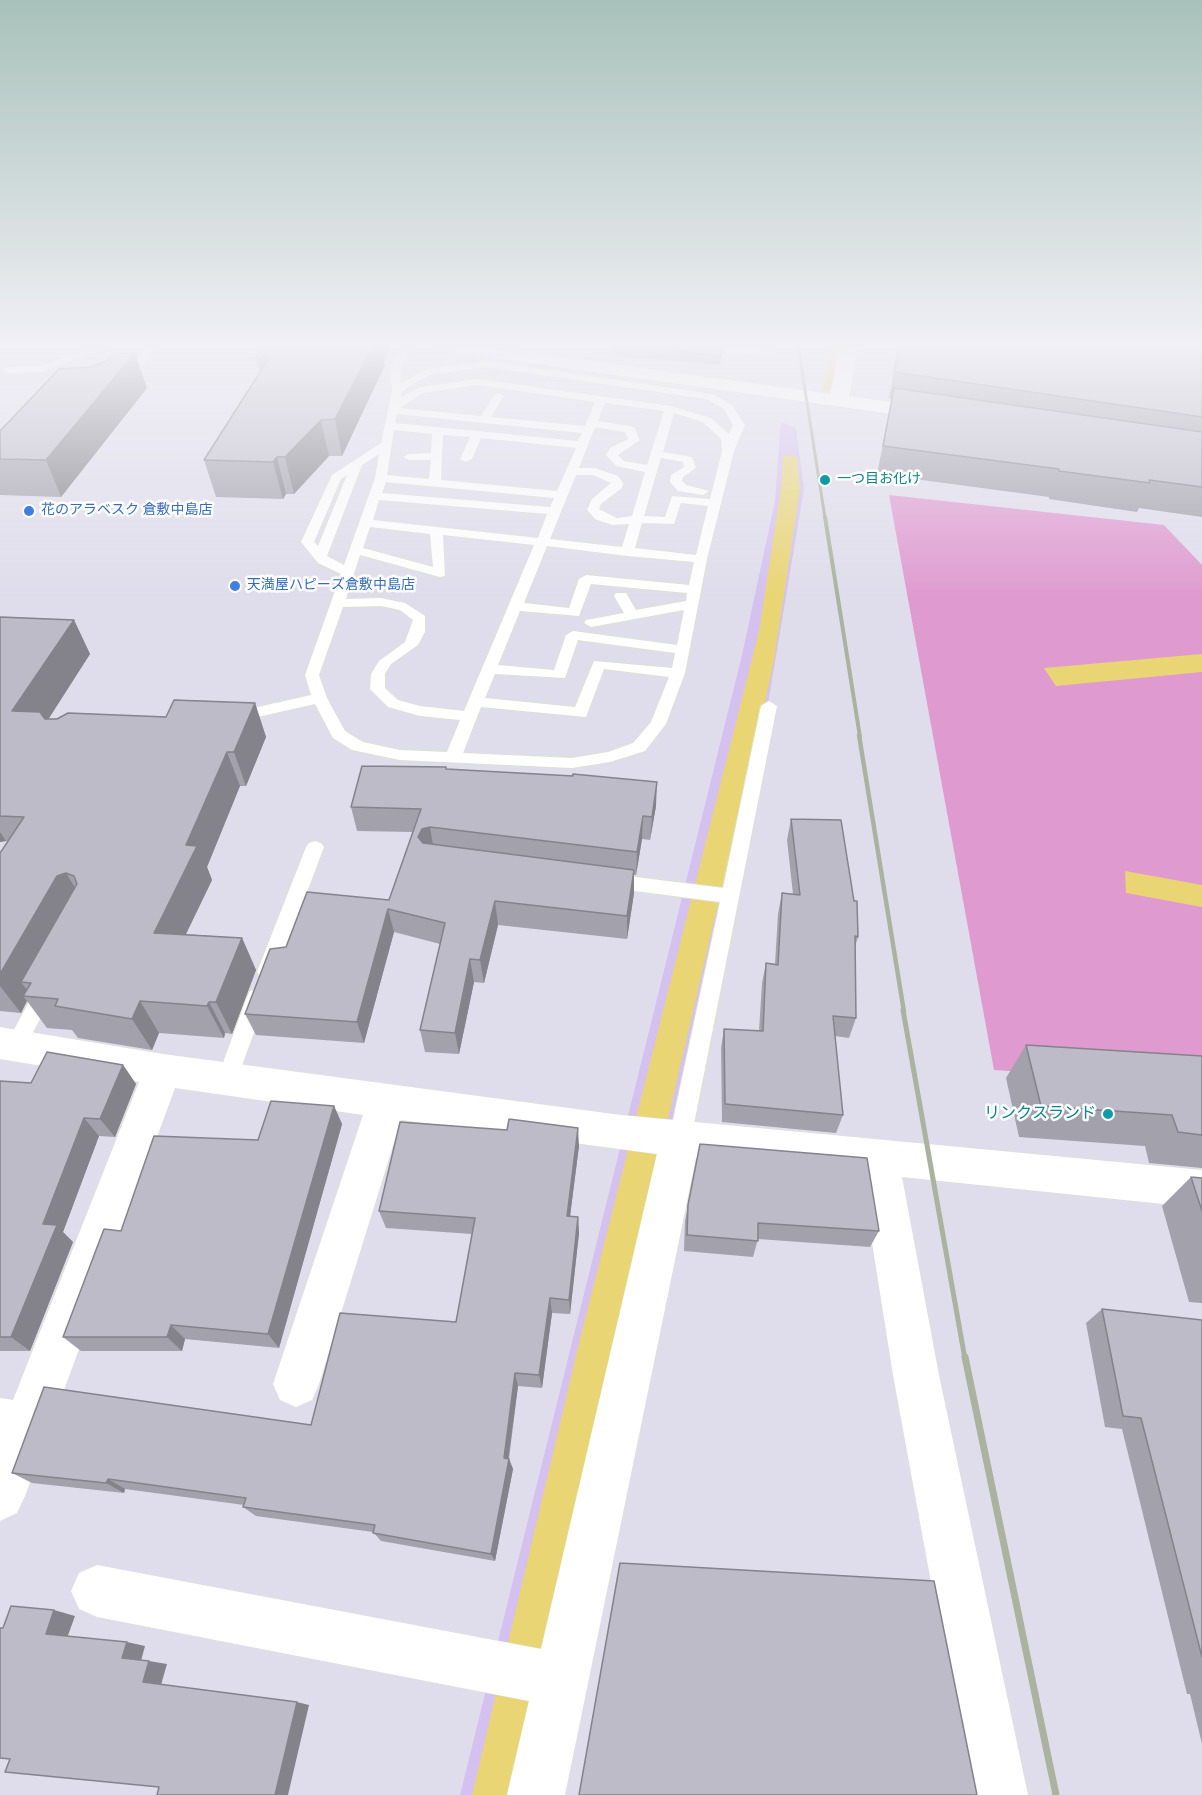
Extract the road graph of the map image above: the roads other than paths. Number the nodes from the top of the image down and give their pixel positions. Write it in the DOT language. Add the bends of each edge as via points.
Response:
graph roads {
  1 [pos="388,429"];
  2 [pos="416,429"];
  3 [pos="590,429"];
  4 [pos="627,429"];
  5 [pos="664,429"];
  6 [pos="718,429"];
  7 [pos="737,429"];
  8 [pos="438,431"];
  9 [pos="477,435"];
  10 [pos="386,445"];
  11 [pos="584,445"];
  12 [pos="728,451"];
  13 [pos="656,454"];
  14 [pos="436,456"];
  15 [pos="410,457"];
  16 [pos="466,459"];
  17 [pos="651,469"];
  18 [pos="572,471"];
  19 [pos="381,478"];
  20 [pos="435,483"];
  21 [pos="561,495"];
  22 [pos="375,496"];
  23 [pos="718,498"];
  24 [pos="438,501"];
  25 [pos="495,506"];
  26 [pos="554,511"];
  27 [pos="432,515"];
  28 [pos="637,519"];
  29 [pos="489,520"];
  30 [pos="367,523"];
  31 [pos="436,531"];
  32 [pos="541,542"];
  33 [pos="356,550"];
  34 [pos="627,552"];
  35 [pos="700,559"];
  36 [pos="348,572"];
  37 [pos="621,596"];
  38 [pos="693,597"];
  39 [pos="336,603"];
  40 [pos="515,606"];
  41 [pos="632,615"];
  42 [pos="591,623"];
  43 [pos="683,650"];
  44 [pos="489,669"];
  45 [pos="678,673"];
  46 [pos="319,698"];
  47 [pos="768,706"];
  48 [pos="472,709"];
  49 [pos="225,717"];
  50 [pos="452,759"];
  51 [pos="315,847"];
  52 [pos="597,879"];
  53 [pos="721,895"];
  54 [pos="54,975"];
  55 [pos="8,1044"];
  56 [pos="163,1070"];
  57 [pos="226,1079"];
  58 [pos="387,1102"];
  59 [pos="655,1136"];
  60 [pos="878,1156"];
  61 [pos="1202,1189"];
  62 [pos="296,1384"];
  63 [pos="14,1424"];
  64 [pos="0,1496"];
  65 [pos="97,1592"];
  66 [pos="531,1675"];
  67 [pos="536,1795"];
  68 [pos="999,1795"];
  1 -- 10 [label="lane"];
  2 -- 8 [label="lane"];
  3 -- 11 [label="lane"];
  4 -- 17 [label="lane" via="634,440 614,450 612,455 620,464"];
  5 -- 13 [label="lane"];
  6 -- 12 [label="lane" via="727,438"];
  7 -- 12 [label="lane"];
  8 -- 9 [label="lane"];
  8 -- 14 [label="lane"];
  9 -- 11 [label="lane"];
  9 -- 16 [label="lane"];
  10 -- 19 [label="lane"];
  10 -- 36 [label="lane" via="357,464 320,557"];
  11 -- 18 [label="lane"];
  12 -- 23 [label="lane"];
  13 -- 17 [label="lane"];
  13 -- 23 [label="lane" via="688,459 690,468 675,478 682,488"];
  14 -- 15 [label="lane"];
  14 -- 20 [label="lane"];
  17 -- 28 [label="lane"];
  18 -- 21 [label="lane"];
  18 -- 28 [label="lane" via="609,476 617,483 613,493 596,502 595,514 616,522"];
  19 -- 20 [label="lane"];
  19 -- 22 [label="lane"];
  20 -- 21 [label="lane"];
  21 -- 26 [label="lane"];
  22 -- 24 [label="lane"];
  22 -- 30 [label="lane"];
  23 -- 28 [label="lane" via="676,499 670,521"];
  23 -- 35 [label="lane"];
  24 -- 25 [label="lane"];
  24 -- 27 [label="lane"];
  25 -- 26 [label="lane"];
  25 -- 29 [label="lane"];
  26 -- 32 [label="lane"];
  28 -- 34 [label="lane"];
  30 -- 31 [label="lane"];
  30 -- 33 [label="lane"];
  31 -- 32 [label="lane"];
  31 -- 33 [label="lane" via="440,573"];
  32 -- 34 [label="lane"];
  32 -- 40 [label="lane"];
  33 -- 36 [label="lane"];
  34 -- 35 [label="lane"];
  35 -- 38 [label="lane"];
  36 -- 39 [label="lane"];
  37 -- 41 [label="lane"];
  38 -- 40 [label="lane" via="586,579 574,612"];
  38 -- 41 [label="lane"];
  38 -- 43 [label="lane"];
  39 -- 46 [label="lane" via="312,675"];
  39 -- 48 [label="lane" via="381,602 405,607 420,619 411,645 386,661 378,674 377,689 393,704 420,711"];
  40 -- 44 [label="lane"];
  41 -- 42 [label="lane"];
  43 -- 44 [label="lane" via="573,635 560,675"];
  43 -- 45 [label="lane"];
  44 -- 48 [label="lane"];
  45 -- 48 [label="lane" via="599,664 581,713"];
  45 -- 50 [label="lane" via="658,724 639,747 572,763"];
  46 -- 49 [label="lane" via="248,716"];
  46 -- 50 [label="lane" via="339,734 358,746 400,755"];
  47 -- 53 [label="lane"];
  48 -- 50 [label="lane"];
  51 -- 57 [label="lane"];
  52 -- 53 [label="lane"];
  53 -- 59 [label="lane"];
  54 -- 55 [label="lane"];
  55 -- 56 [label="street"];
  56 -- 57 [label="street"];
  56 -- 63 [label="street"];
  57 -- 58 [label="street"];
  58 -- 59 [label="street"];
  58 -- 62 [label="street"];
  59 -- 60 [label="street"];
  59 -- 66 [label="street"];
  60 -- 61 [label="street"];
  60 -- 68 [label="street" via="916,1375"];
  63 -- 64 [label="street"];
  65 -- 66 [label="street"];
  66 -- 67 [label="street"];
}
